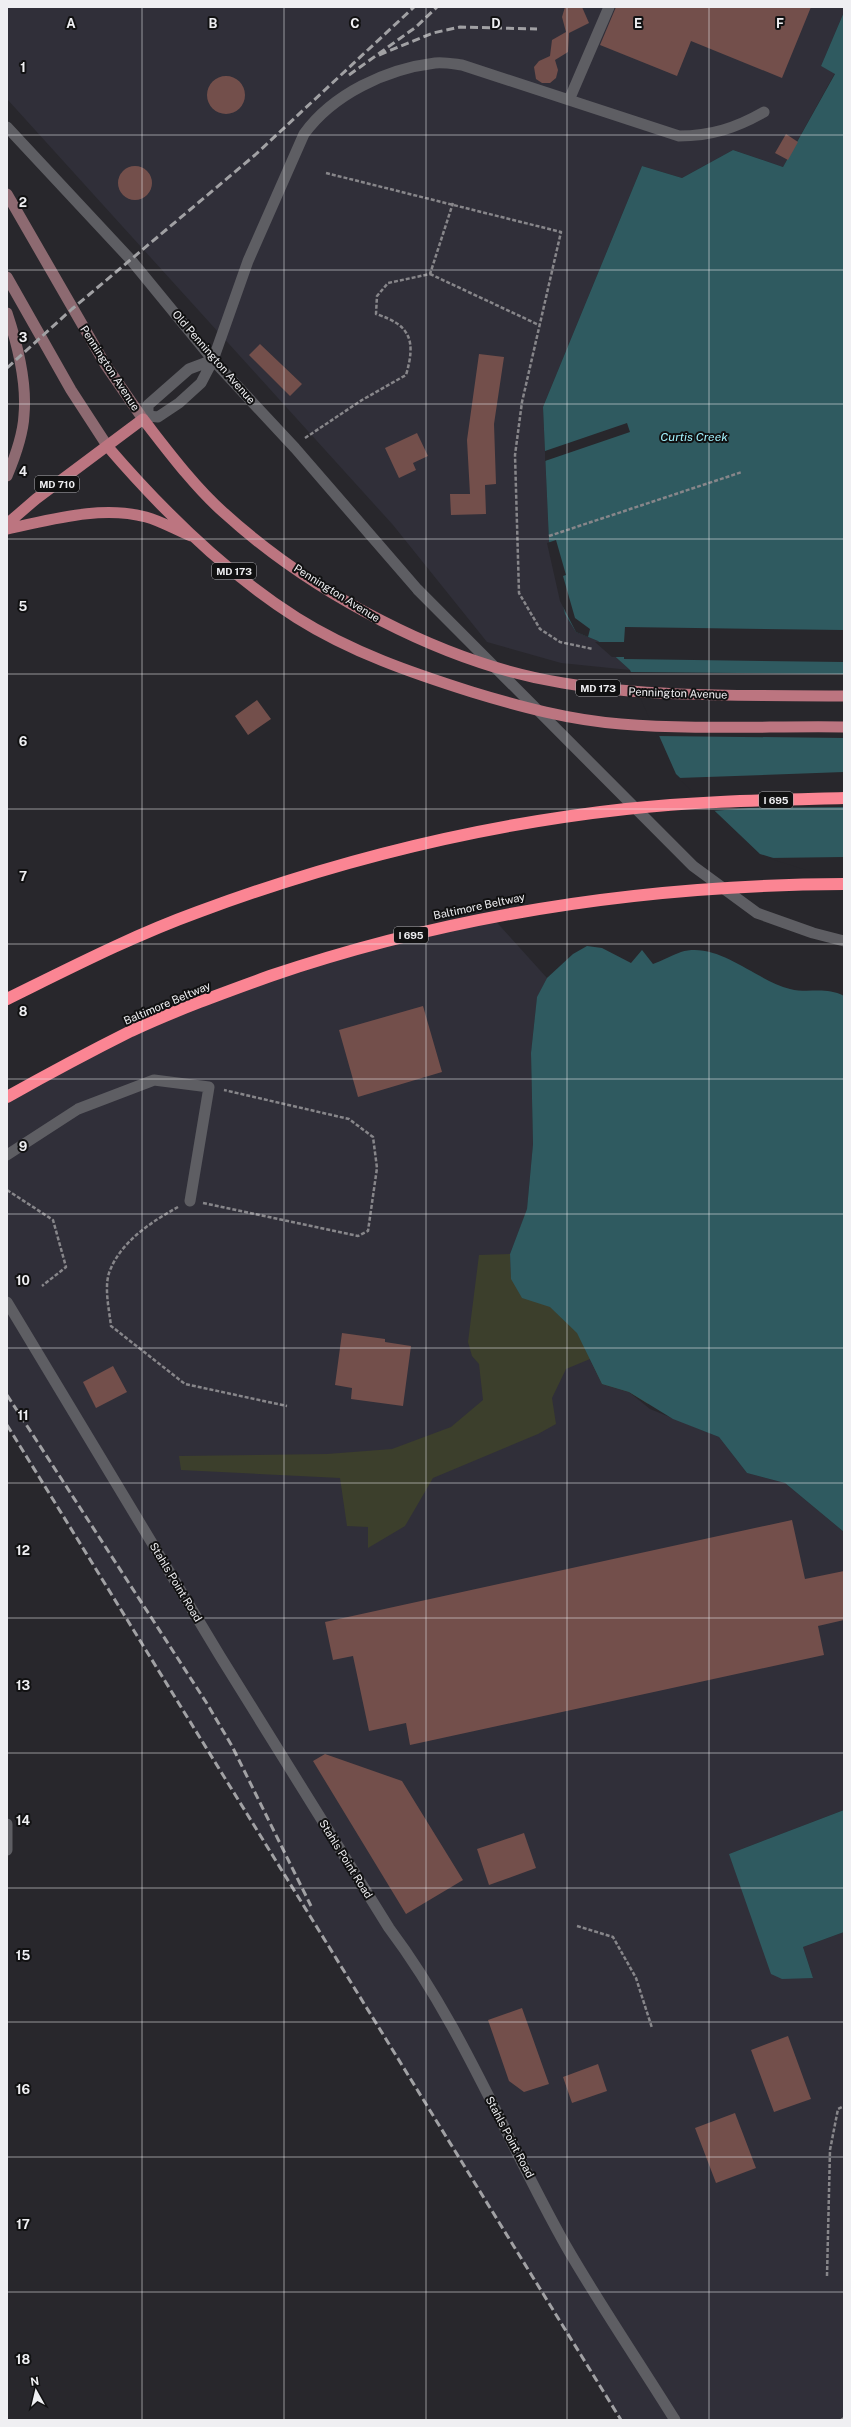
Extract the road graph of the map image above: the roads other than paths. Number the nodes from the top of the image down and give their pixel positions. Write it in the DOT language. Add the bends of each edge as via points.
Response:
graph roads {
  1 [pos="609,7"];
  2 [pos="569,100"];
  3 [pos="764,112"];
  4 [pos="7,127"];
  5 [pos="7,194"];
  6 [pos="7,277"];
  7 [pos="7,313"];
  8 [pos="213,360"];
  9 [pos="145,418"];
  10 [pos="108,447"];
  11 [pos="7,476"];
  12 [pos="7,524"];
  13 [pos="7,530"];
  14 [pos="198,540"];
  15 [pos="844,696"];
  16 [pos="844,727"];
  17 [pos="844,798"];
  18 [pos="844,884"];
  19 [pos="844,940"];
  20 [pos="7,999"];
  21 [pos="7,1097"];
  22 [pos="7,1155"];
  23 [pos="190,1201"];
  24 [pos="7,1302"];
  25 [pos="7,1824"];
  26 [pos="7,1850"];
  27 [pos="675,2420"];
  1 -- 2 [label="street"];
  2 -- 3 [label="street" via="679,136 702,136 738,127"];
  2 -- 8 [label="street" via="462,65 436,63 388,74 332,103 315,118 304,134 248,261"];
  4 -- 8 [label="street, Old Pennington Avenue" via="131,260"];
  5 -- 9 [label="main road, Pennington Avenue / MD 173" via="105,364"];
  6 -- 10 [label="main road, MD 173" via="71,390"];
  7 -- 11 [label="main road" via="19,358 24,414 16,453"];
  8 -- 9 [label="street" via="189,369 175,380 148,405"];
  8 -- 9 [label="street" via="201,383 178,403 158,417"];
  8 -- 19 [label="street, Old Pennington Avenue" via="295,448 418,590 692,866 757,913 812,933"];
  9 -- 10 [label="main road, MD 710"];
  9 -- 15 [label="main road, Pennington Avenue / MD 173" via="177,462 223,512 279,556 365,613 437,647 561,683 622,691 683,695"];
  10 -- 12 [label="main road, MD 710" via="36,499"];
  10 -- 14 [label="main road, MD 173" via="143,487"];
  13 -- 14 [label="main road" via="91,513 121,514 146,517"];
  14 -- 16 [label="main road, MD 173" via="252,586 298,618 385,662 503,701 558,715 612,723 683,727"];
  17 -- 20 [label="highway, I 695" via="626,809 513,826 411,847 301,876 196,913 94,955"];
  18 -- 21 [label="highway, Baltimore Beltway / I 695" via="779,884 642,894 538,908 430,930 327,957 230,990 132,1031"];
  22 -- 23 [label="street" via="78,1109 154,1080 210,1087"];
  24 -- 27 [label="street, Stahls Point Road" via="220,1656 447,2017 566,2246"];
  25 -- 26 [label="street"];
}
